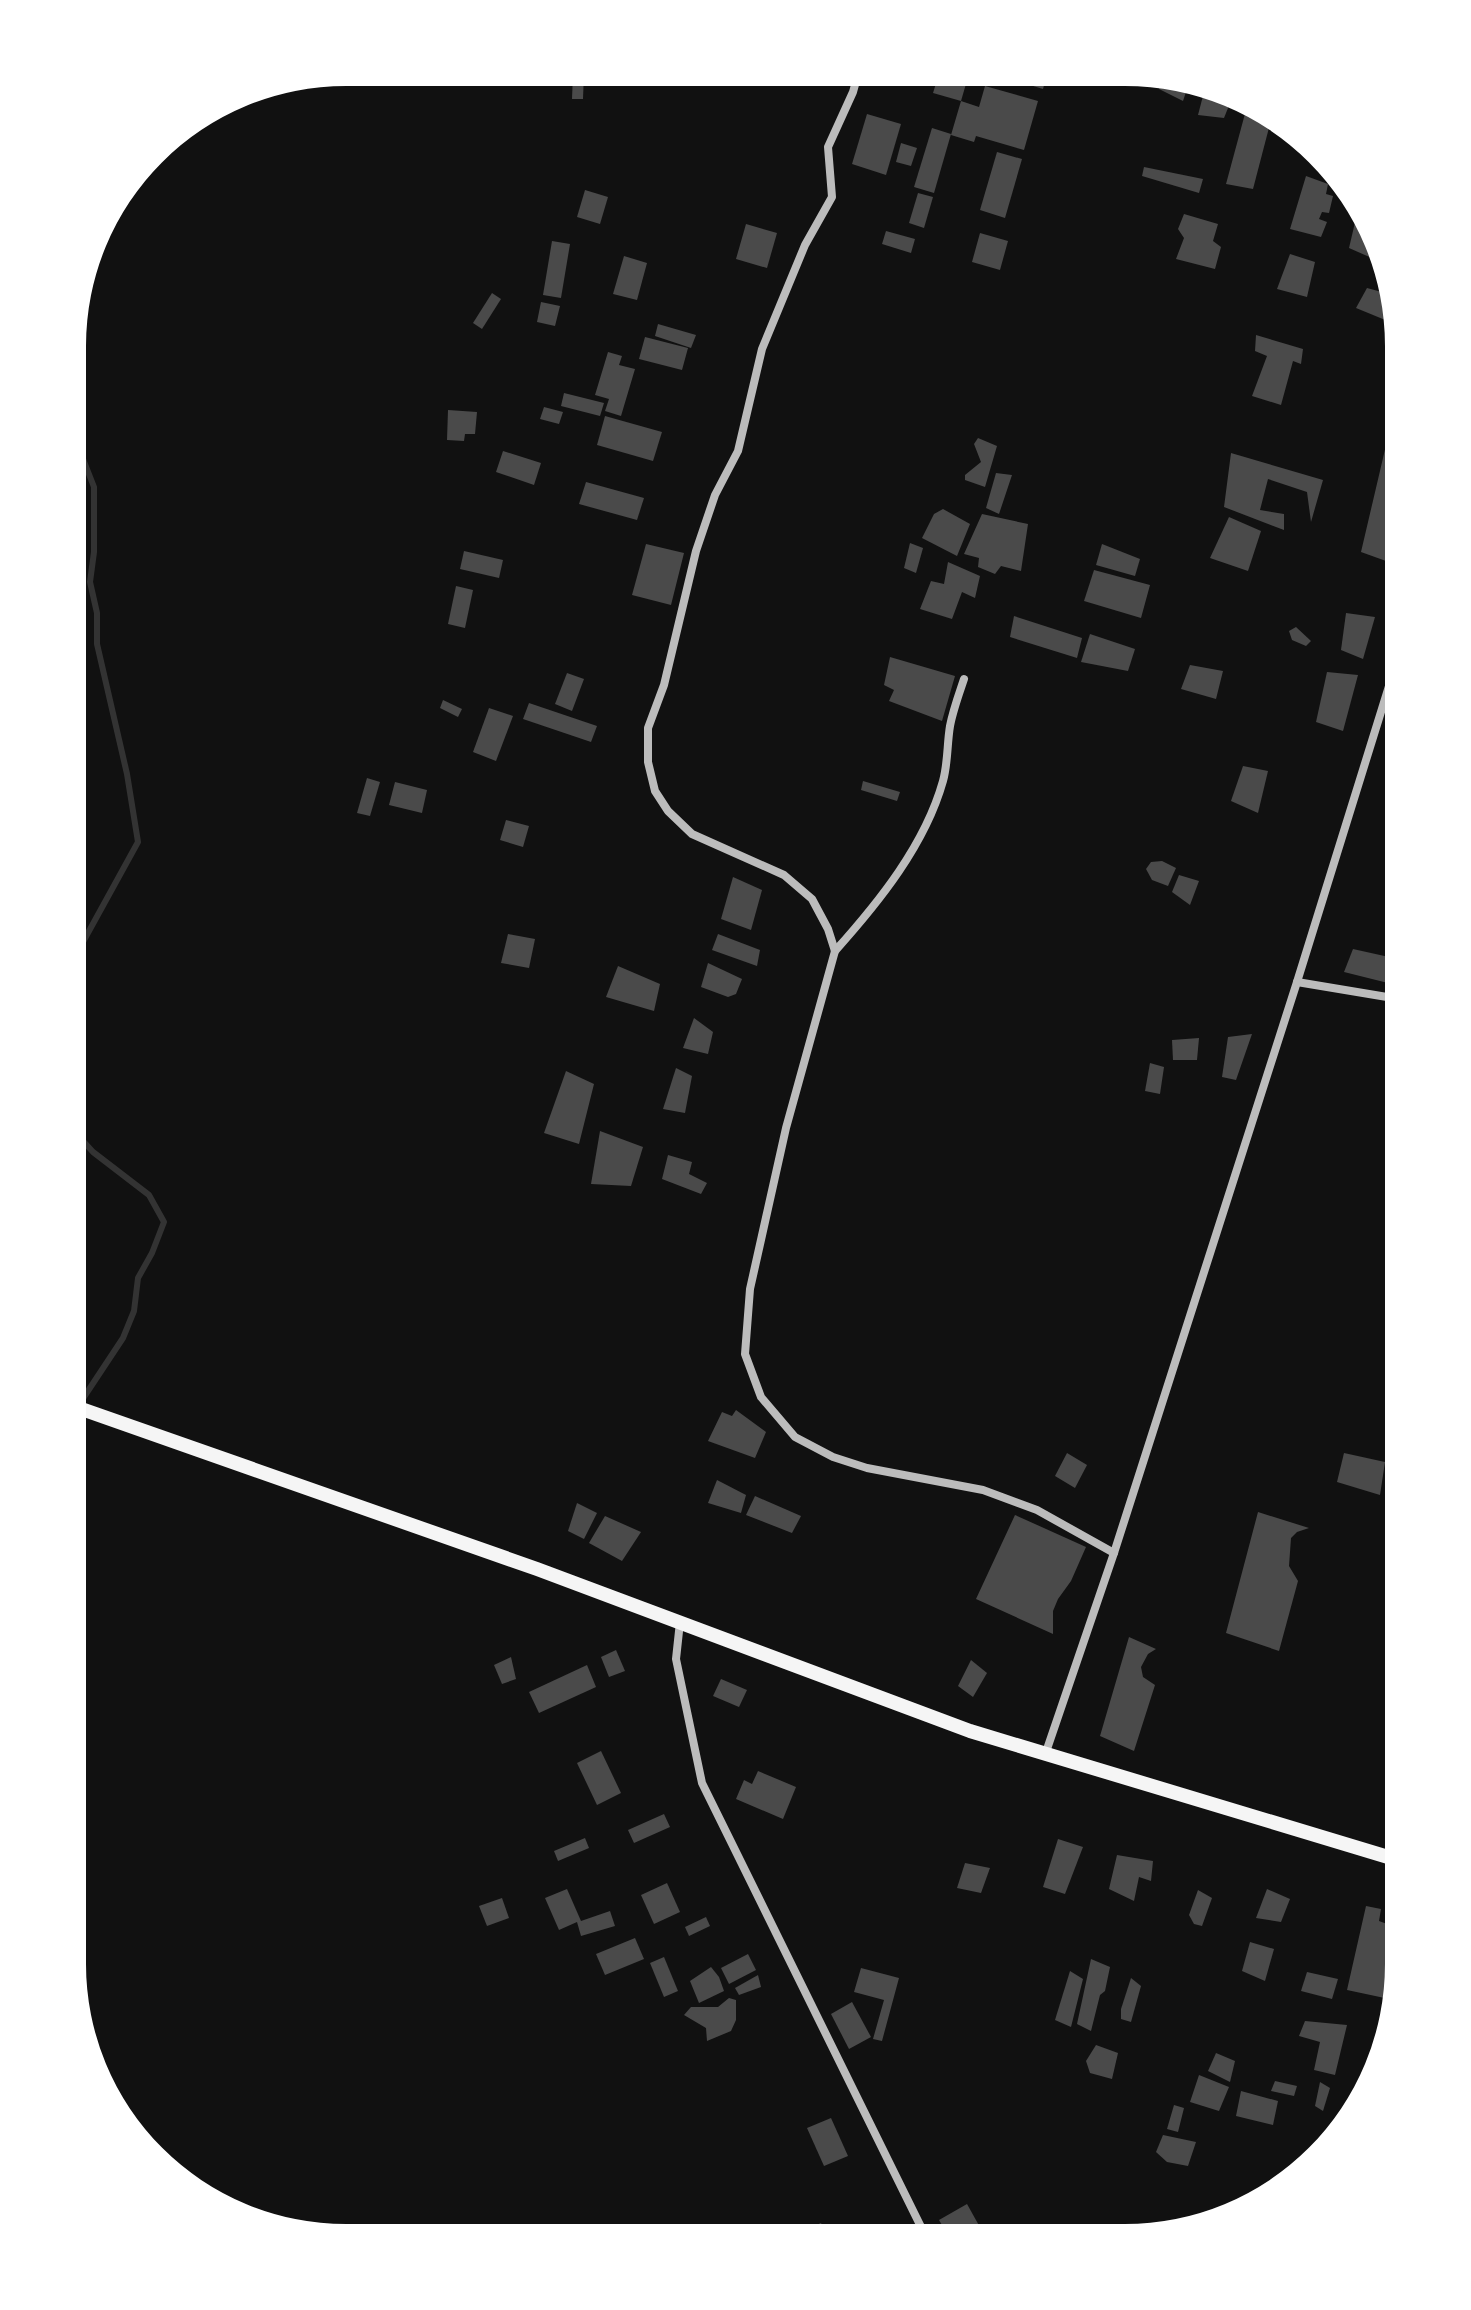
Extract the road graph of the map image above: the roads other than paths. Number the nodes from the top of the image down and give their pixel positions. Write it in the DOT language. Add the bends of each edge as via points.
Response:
graph roads {
  1 [pos="855,86"];
  2 [pos="964,679"];
  3 [pos="1385,700"];
  4 [pos="835,951"];
  5 [pos="1297,982"];
  6 [pos="1385,997"];
  7 [pos="86,1411"];
  8 [pos="1114,1553"];
  9 [pos="680,1622"];
  10 [pos="1046,1752"];
  11 [pos="1384,1856"];
  12 [pos="920,2224"];
  1 -- 4 [label="street" via="828,147 832,197 805,245 762,349 738,451 715,495 696,551 664,685 648,728 648,762 655,791 668,811 692,834 784,875 812,899"];
  2 -- 4 [label="street" via="950,724 943,781 930,816 873,908"];
  3 -- 5 [label="street"];
  4 -- 8 [label="street" via="786,1128 750,1289 745,1354 761,1397 795,1437 833,1457 983,1490 1037,1510"];
  5 -- 6 [label="street"];
  5 -- 8 [label="street"];
  7 -- 9 [label="main road"];
  8 -- 10 [label="street"];
  9 -- 10 [label="main road" via="970,1731"];
  9 -- 12 [label="street" via="676,1659 702,1783"];
  10 -- 11 [label="main road"];
}
